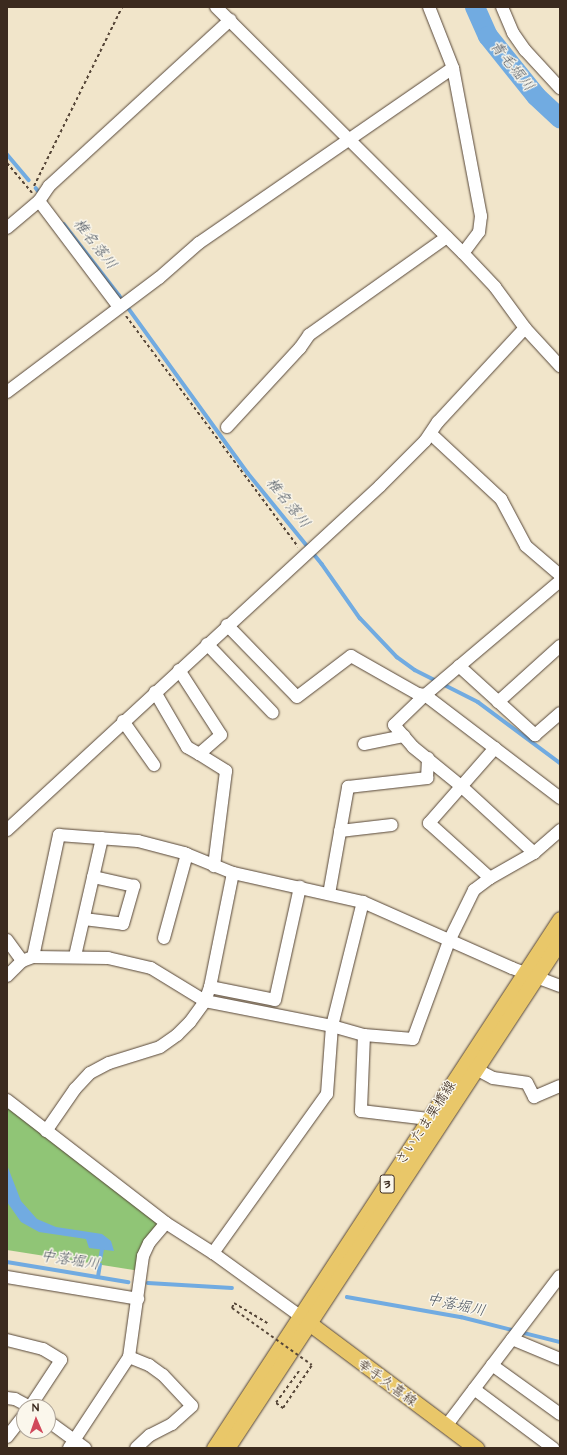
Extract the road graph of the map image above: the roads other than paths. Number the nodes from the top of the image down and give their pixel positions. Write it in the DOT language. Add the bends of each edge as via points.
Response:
graph roads {
  1 [pos="216,7"];
  2 [pos="429,7"];
  3 [pos="502,7"];
  4 [pos="230,20"];
  5 [pos="452,68"];
  6 [pos="560,88"];
  7 [pos="348,140"];
  8 [pos="35,197"];
  9 [pos="7,228"];
  10 [pos="447,237"];
  11 [pos="463,253"];
  12 [pos="119,308"];
  13 [pos="525,328"];
  14 [pos="560,366"];
  15 [pos="7,392"];
  16 [pos="227,427"];
  17 [pos="431,434"];
  18 [pos="560,576"];
  19 [pos="560,581"];
  20 [pos="227,625"];
  21 [pos="207,644"];
  22 [pos="560,646"];
  23 [pos="459,666"];
  24 [pos="179,670"];
  25 [pos="155,692"];
  26 [pos="425,695"];
  27 [pos="498,702"];
  28 [pos="272,713"];
  29 [pos="560,713"];
  30 [pos="123,721"];
  31 [pos="404,736"];
  32 [pos="364,744"];
  33 [pos="495,748"];
  34 [pos="199,754"];
  35 [pos="428,758"];
  36 [pos="154,765"];
  37 [pos="461,786"];
  38 [pos="560,798"];
  39 [pos="392,825"];
  40 [pos="7,830"];
  41 [pos="560,830"];
  42 [pos="340,831"];
  43 [pos="102,838"];
  44 [pos="534,853"];
  45 [pos="187,854"];
  46 [pos="214,866"];
  47 [pos="233,873"];
  48 [pos="93,877"];
  49 [pos="490,878"];
  50 [pos="300,887"];
  51 [pos="329,894"];
  52 [pos="363,902"];
  53 [pos="84,919"];
  54 [pos="560,919"];
  55 [pos="164,938"];
  56 [pos="7,940"];
  57 [pos="449,941"];
  58 [pos="560,941"];
  59 [pos="75,956"];
  60 [pos="28,959"];
  61 [pos="530,975"];
  62 [pos="7,976"];
  63 [pos="560,986"];
  64 [pos="210,987"];
  65 [pos="204,1001"];
  66 [pos="332,1026"];
  67 [pos="364,1035"];
  68 [pos="476,1069"];
  69 [pos="560,1086"];
  70 [pos="7,1100"];
  71 [pos="429,1119"];
  72 [pos="46,1131"];
  73 [pos="166,1223"];
  74 [pos="213,1253"];
  75 [pos="7,1277"];
  76 [pos="560,1278"];
  77 [pos="138,1299"];
  78 [pos="304,1320"];
  79 [pos="512,1339"];
  80 [pos="7,1340"];
  81 [pos="129,1357"];
  82 [pos="560,1359"];
  83 [pos="492,1364"];
  84 [pos="474,1389"];
  85 [pos="35,1399"];
  86 [pos="560,1414"];
  87 [pos="16,1425"];
  88 [pos="446,1426"];
  89 [pos="56,1429"];
  90 [pos="7,1437"];
  91 [pos="72,1444"];
  92 [pos="85,1448"];
  93 [pos="136,1448"];
  94 [pos="214,1448"];
  95 [pos="227,1448"];
  96 [pos="476,1448"];
  97 [pos="553,1448"];
  1 -- 4 [label="street"];
  2 -- 5 [label="street"];
  3 -- 6 [label="street" via="513,33 525,50"];
  4 -- 7 [label="street"];
  4 -- 8 [label="street"];
  5 -- 7 [label="street"];
  5 -- 11 [label="street" via="482,222 479,232"];
  7 -- 10 [label="street"];
  7 -- 12 [label="street" via="200,243"];
  8 -- 9 [label="street"];
  8 -- 12 [label="street"];
  10 -- 11 [label="street"];
  10 -- 16 [label="street" via="309,335"];
  11 -- 13 [label="street" via="495,286"];
  12 -- 15 [label="street"];
  13 -- 14 [label="street"];
  13 -- 17 [label="street" via="438,422"];
  17 -- 18 [label="street" via="501,499 526,546"];
  17 -- 20 [label="street" via="380,486"];
  19 -- 23 [label="street"];
  20 -- 21 [label="street"];
  20 -- 26 [label="street" via="297,697 351,656 418,694"];
  21 -- 24 [label="street"];
  21 -- 28 [label="street"];
  22 -- 27 [label="street"];
  23 -- 26 [label="street"];
  23 -- 27 [label="street"];
  24 -- 25 [label="street"];
  24 -- 34 [label="street" via="221,735"];
  25 -- 30 [label="street"];
  25 -- 34 [label="street" via="187,747"];
  26 -- 31 [label="street" via="394,726"];
  26 -- 33 [label="street"];
  27 -- 29 [label="street" via="535,735"];
  30 -- 36 [label="street"];
  30 -- 40 [label="street" via="95,751"];
  31 -- 32 [label="street"];
  31 -- 35 [label="street"];
  33 -- 37 [label="street"];
  33 -- 38 [label="street"];
  34 -- 46 [label="street" via="226,770"];
  35 -- 37 [label="street"];
  35 -- 42 [label="street" via="427,778 348,787"];
  37 -- 44 [label="street"];
  37 -- 49 [label="street" via="429,823"];
  39 -- 42 [label="street"];
  41 -- 44 [label="street"];
  42 -- 51 [label="street"];
  43 -- 45 [label="street" via="138,841"];
  43 -- 48 [label="street"];
  43 -- 60 [label="street" via="59,835"];
  44 -- 49 [label="street"];
  45 -- 46 [label="street"];
  45 -- 55 [label="street"];
  46 -- 47 [label="street"];
  47 -- 50 [label="street"];
  47 -- 64 [label="street"];
  48 -- 53 [label="street"];
  48 -- 53 [label="street" via="134,886 123,924"];
  49 -- 57 [label="street" via="474,890"];
  50 -- 51 [label="street"];
  50 -- 64 [label="street" via="275,1000"];
  51 -- 52 [label="street"];
  52 -- 57 [label="street"];
  52 -- 66 [label="street"];
  53 -- 59 [label="street"];
  54 -- 61 [label="main road, さいたま栗橋線 / 3"];
  56 -- 60 [label="street"];
  57 -- 61 [label="street"];
  57 -- 67 [label="street" via="412,1039"];
  58 -- 61 [label="main road, さいたま栗橋線 / 3"];
  59 -- 60 [label="street"];
  59 -- 65 [label="street" via="108,958 151,968"];
  60 -- 62 [label="street"];
  61 -- 63 [label="street"];
  61 -- 68 [label="main road, さいたま栗橋線 / 3"];
  61 -- 71 [label="main road, さいたま栗橋線 / 3"];
  64 -- 65 [label="street"];
  65 -- 66 [label="street"];
  65 -- 72 [label="street" via="177,1035 160,1046 109,1063 90,1073 75,1089"];
  66 -- 67 [label="street"];
  66 -- 74 [label="street" via="327,1094"];
  67 -- 71 [label="street" via="361,1111"];
  68 -- 69 [label="street" via="493,1078 527,1083 534,1097"];
  68 -- 78 [label="main road, さいたま栗橋線 / 3"];
  70 -- 72 [label="street"];
  71 -- 78 [label="main road, さいたま栗橋線 / 3"];
  72 -- 73 [label="street"];
  73 -- 74 [label="street"];
  73 -- 77 [label="street" via="149,1243 143,1256"];
  74 -- 78 [label="street"];
  75 -- 77 [label="street"];
  76 -- 79 [label="street"];
  77 -- 81 [label="street"];
  78 -- 88 [label="main road, 幸手久喜線"];
  78 -- 94 [label="main road, さいたま栗橋線 / 3"];
  78 -- 95 [label="main road, さいたま栗橋線 / 3"];
  79 -- 82 [label="street"];
  79 -- 83 [label="street"];
  80 -- 85 [label="street" via="43,1349 61,1360"];
  81 -- 91 [label="street"];
  81 -- 93 [label="street" via="149,1365 163,1375 192,1406 172,1424 150,1435"];
  83 -- 84 [label="street"];
  83 -- 86 [label="street"];
  84 -- 88 [label="street"];
  84 -- 97 [label="street"];
  87 -- 90 [label="street"];
  88 -- 96 [label="main road, 幸手久喜線"];
  89 -- 91 [label="street"];
  91 -- 92 [label="street"];
}
